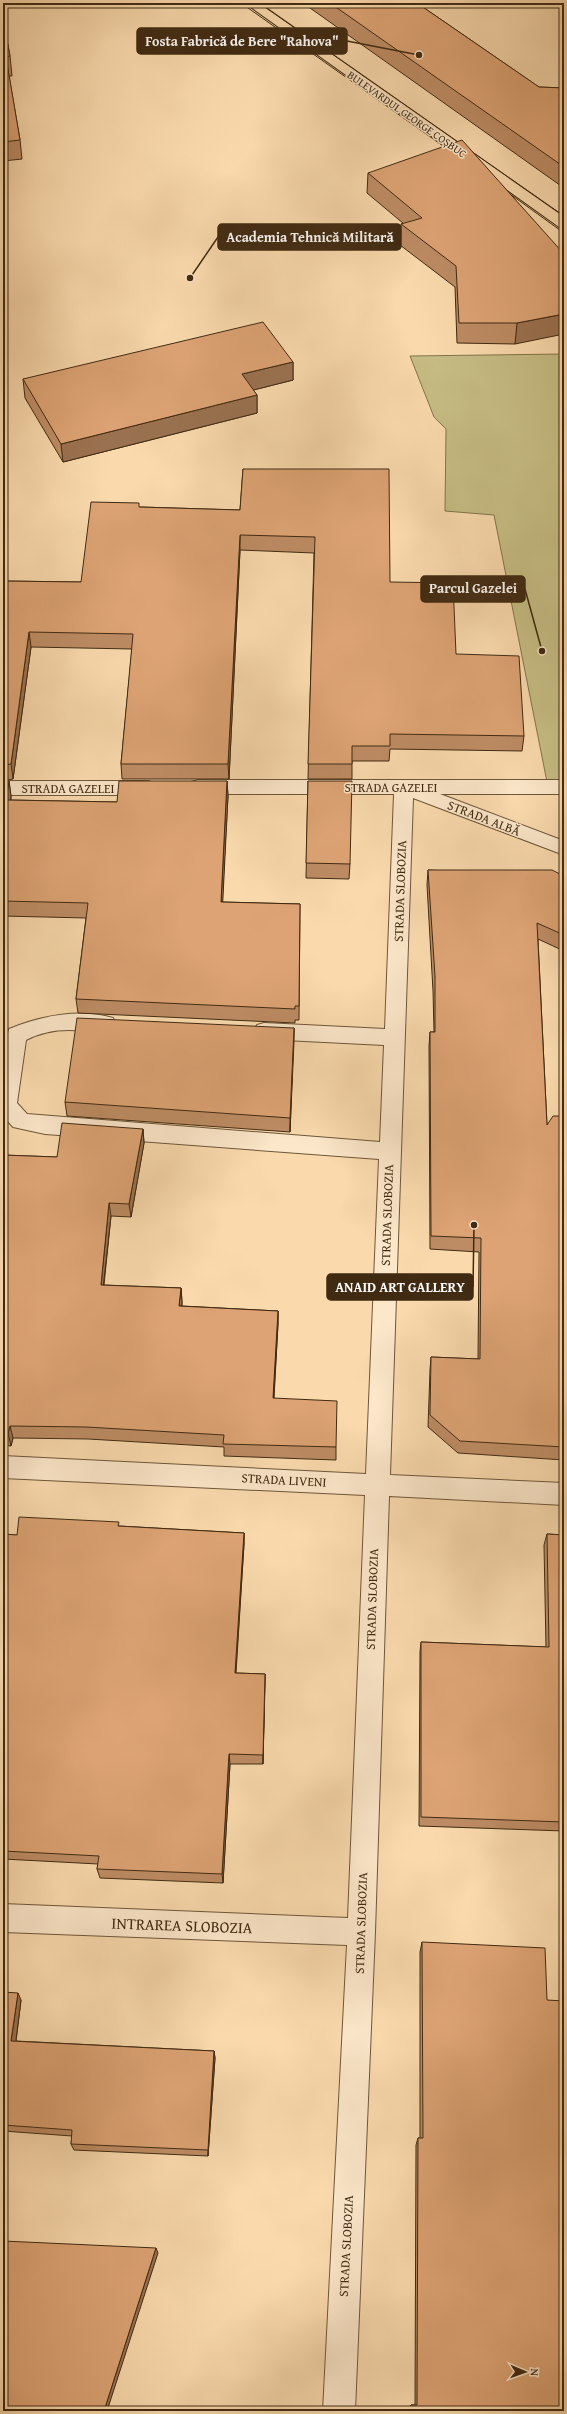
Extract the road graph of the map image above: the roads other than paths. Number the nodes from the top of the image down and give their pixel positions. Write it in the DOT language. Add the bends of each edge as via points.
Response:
graph roads {
  1 [pos="251,3"];
  2 [pos="564,224"];
  3 [pos="404,787"];
  4 [pos="564,787"];
  5 [pos="3,788"];
  6 [pos="564,848"];
  7 [pos="124,1025"];
  8 [pos="243,1030"];
  9 [pos="394,1037"];
  10 [pos="390,1151"];
  11 [pos="3,1467"];
  12 [pos="376,1485"];
  13 [pos="564,1494"];
  14 [pos="3,1918"];
  15 [pos="361,1932"];
  16 [pos="339,2411"];
  1 -- 2 [label="main road, BULEVARDUL GEORGE COȘBUC"];
  3 -- 4 [label="street, STRADA GAZELEI"];
  3 -- 5 [label="street, STRADA GAZELEI"];
  3 -- 6 [label="street, STRADA ALBĂ"];
  3 -- 9 [label="street, STRADA SLOBOZIA"];
  7 -- 10 [label="street" via="68,1022 39,1025 16,1035 6,1105 21,1121 45,1125"];
  8 -- 9 [label="street"];
  9 -- 10 [label="street, STRADA SLOBOZIA"];
  10 -- 12 [label="street, STRADA SLOBOZIA"];
  11 -- 12 [label="street, STRADA LIVENI"];
  12 -- 13 [label="street, STRADA LIVENI"];
  12 -- 15 [label="street, STRADA SLOBOZIA"];
  14 -- 15 [label="street, INTRAREA SLOBOZIA"];
  15 -- 16 [label="street, STRADA SLOBOZIA"];
}
